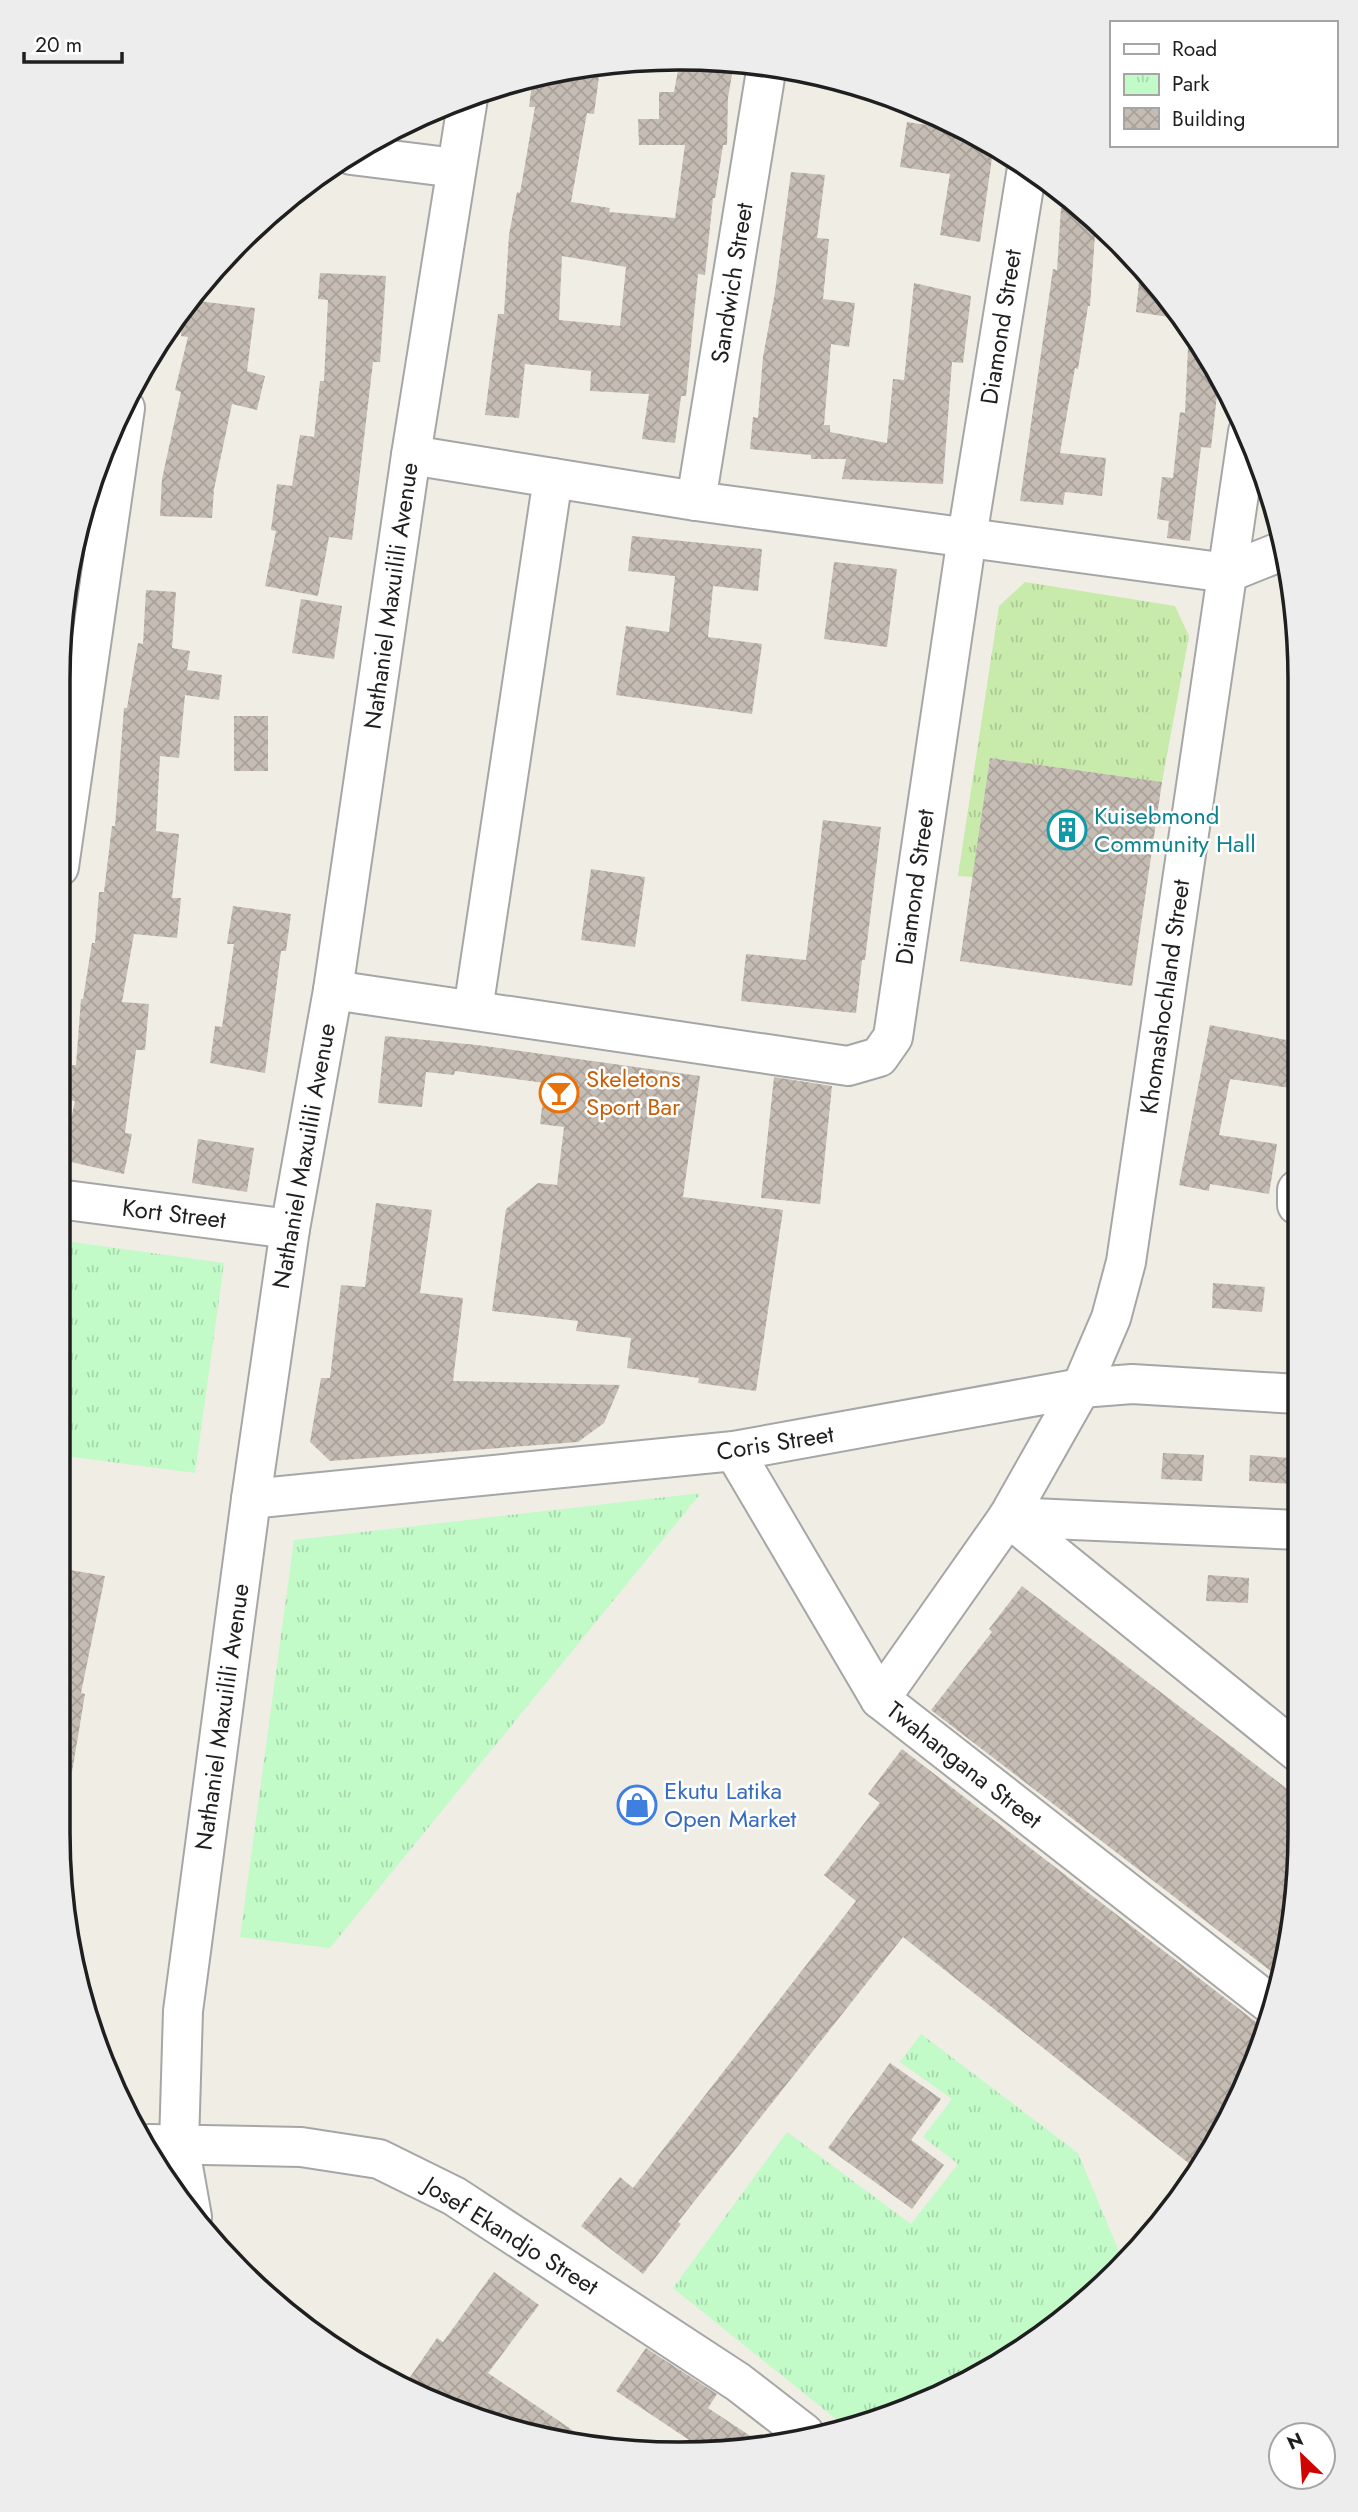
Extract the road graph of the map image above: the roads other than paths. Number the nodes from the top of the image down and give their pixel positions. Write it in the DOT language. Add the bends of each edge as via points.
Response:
graph roads {
  1 [pos="765,76"];
  2 [pos="465,109"];
  3 [pos="367,157"];
  4 [pos="456,168"];
  5 [pos="1025,179"];
  6 [pos="118,442"];
  7 [pos="1245,453"];
  8 [pos="411,455"];
  9 [pos="553,478"];
  10 [pos="696,501"];
  11 [pos="967,537"];
  12 [pos="1275,554"];
  13 [pos="1227,573"];
  14 [pos="73,659"];
  15 [pos="70,704"];
  16 [pos="333,989"];
  17 [pos="473,1010"];
  18 [pos="70,1201"];
  19 [pos="290,1229"];
  20 [pos="1081,1388"];
  21 [pos="1288,1393"];
  22 [pos="734,1451"];
  23 [pos="251,1499"];
  24 [pos="1008,1517"];
  25 [pos="1288,1530"];
  26 [pos="880,1699"];
  27 [pos="1288,1745"];
  28 [pos="1265,2000"];
  29 [pos="165,2144"];
  30 [pos="177,2176"];
  31 [pos="800,2430"];
  1 -- 10 [label="street, Sandwich Street"];
  2 -- 4 [label="street, Nathaniel Maxuilili Avenue"];
  3 -- 4 [label="street"];
  4 -- 8 [label="street, Nathaniel Maxuilili Avenue"];
  5 -- 11 [label="street, Diamond Street"];
  6 -- 14 [label="street"];
  7 -- 13 [label="street, Khomashochland Street"];
  8 -- 9 [label="street"];
  8 -- 16 [label="street, Nathaniel Maxuilili Avenue"];
  9 -- 10 [label="street"];
  9 -- 17 [label="street"];
  10 -- 11 [label="street"];
  11 -- 13 [label="street"];
  11 -- 17 [label="street, Diamond Street" via="893,1037 879,1057 848,1066"];
  12 -- 13 [label="street"];
  13 -- 20 [label="street, Khomashochland Street" via="1126,1262 1111,1318"];
  14 -- 15 [label="street"];
  16 -- 17 [label="street, Diamond Street"];
  16 -- 19 [label="street, Nathaniel Maxuilili Avenue"];
  18 -- 19 [label="street, Kort Street"];
  19 -- 23 [label="street, Nathaniel Maxuilili Avenue"];
  20 -- 21 [label="street, Coris Street" via="1132,1384"];
  20 -- 22 [label="street, Coris Street"];
  20 -- 24 [label="street, Twahangana Street"];
  22 -- 23 [label="street, Coris Street"];
  22 -- 26 [label="street"];
  23 -- 29 [label="street, Nathaniel Maxuilili Avenue"];
  24 -- 25 [label="street"];
  24 -- 26 [label="street, Twahangana Street"];
  24 -- 27 [label="street"];
  26 -- 28 [label="street, Twahangana Street"];
  29 -- 30 [label="street, Nathaniel Maxuilili Avenue"];
  29 -- 31 [label="street, Josef Ekandjo Street" via="302,2147 379,2159 464,2203 738,2382"];
}
